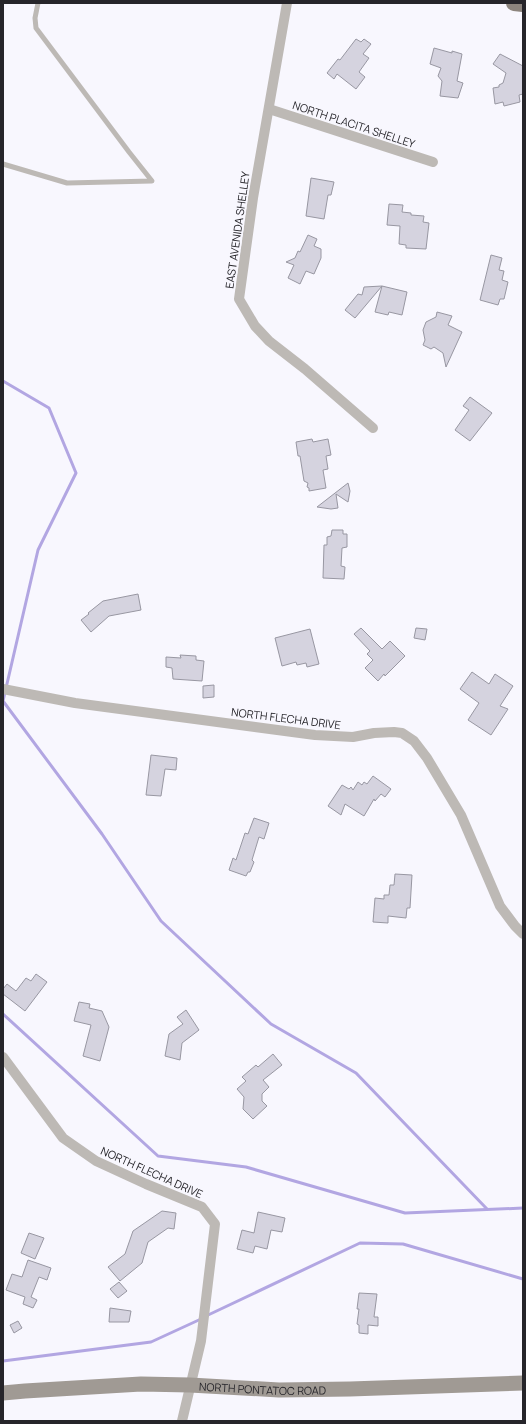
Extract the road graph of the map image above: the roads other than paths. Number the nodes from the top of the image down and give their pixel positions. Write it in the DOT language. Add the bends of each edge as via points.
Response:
graph roads {
  1 [pos="38,3"];
  2 [pos="287,3"];
  3 [pos="514,3"];
  4 [pos="523,4"];
  5 [pos="269,109"];
  6 [pos="432,162"];
  7 [pos="3,164"];
  8 [pos="373,428"];
  9 [pos="3,689"];
  10 [pos="523,934"];
  11 [pos="3,1057"];
  12 [pos="523,1383"];
  13 [pos="190,1384"];
  14 [pos="3,1393"];
  15 [pos="182,1421"];
  1 -- 7 [label="lane" via="36,28 152,181 67,183"];
  2 -- 5 [label="street, EAST AVENIDA SHELLEY"];
  3 -- 4 [label="main road"];
  5 -- 6 [label="street, NORTH PLACITA SHELLEY"];
  5 -- 8 [label="street, EAST AVENIDA SHELLEY" via="239,299 255,326 269,341"];
  9 -- 10 [label="street, NORTH FLECHA DRIVE" via="74,703 315,735 353,737 394,732 408,736 427,758 461,815 500,906"];
  11 -- 13 [label="street, NORTH FLECHA DRIVE" via="63,1138 96,1161 202,1207 215,1224 201,1340"];
  12 -- 13 [label="street, NORTH PONTATOC ROAD" via="279,1390"];
  13 -- 14 [label="street, NORTH PONTATOC ROAD" via="141,1384"];
  13 -- 15 [label="street, NORTH FLECHA DRIVE"];
}
